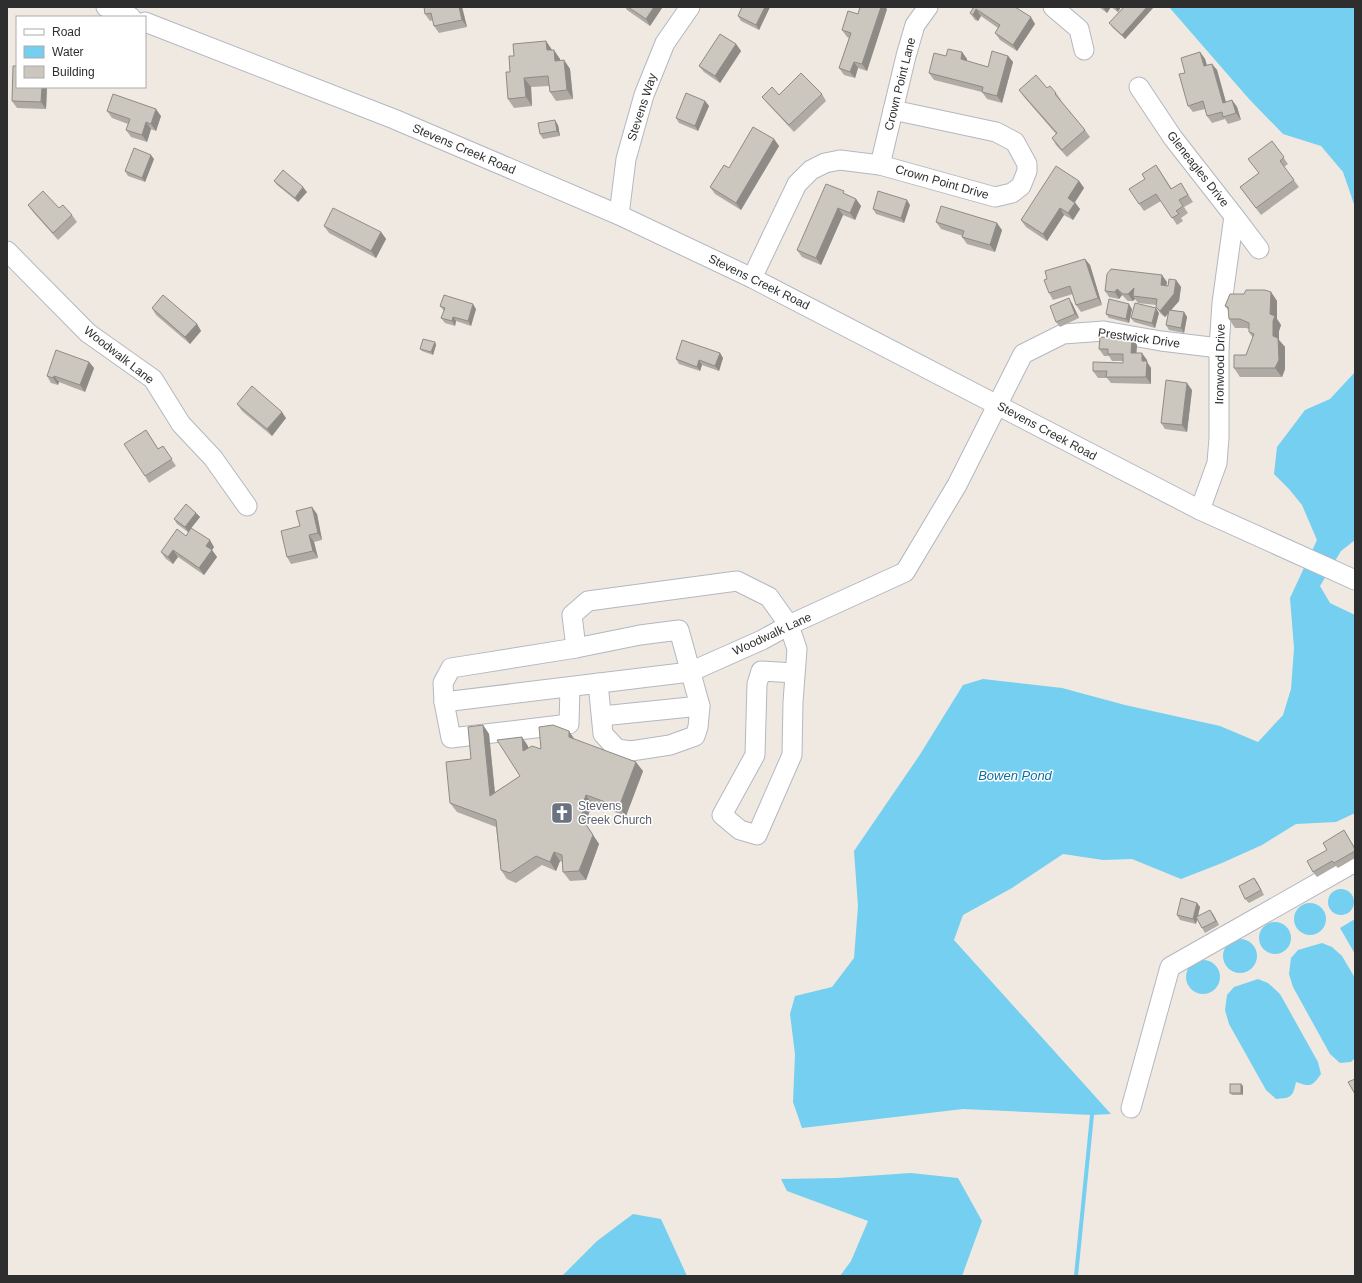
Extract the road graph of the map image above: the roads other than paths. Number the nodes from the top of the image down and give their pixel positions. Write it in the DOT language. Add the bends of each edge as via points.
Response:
graph roads {
  1 [pos="106,7"];
  2 [pos="690,7"];
  3 [pos="928,7"];
  4 [pos="1053,7"];
  5 [pos="128,16"];
  6 [pos="146,22"];
  7 [pos="1084,50"];
  8 [pos="1140,87"];
  9 [pos="893,110"];
  10 [pos="880,165"];
  11 [pos="620,215"];
  12 [pos="1234,216"];
  13 [pos="1259,249"];
  14 [pos="7,251"];
  15 [pos="752,278"];
  16 [pos="1219,348"];
  17 [pos="998,405"];
  18 [pos="247,506"];
  19 [pos="1200,510"];
  20 [pos="1355,580"];
  21 [pos="789,625"];
  22 [pos="576,648"];
  23 [pos="690,672"];
  24 [pos="794,673"];
  25 [pos="598,683"];
  26 [pos="570,687"];
  27 [pos="444,702"];
  28 [pos="700,706"];
  29 [pos="602,716"];
  30 [pos="1355,862"];
  31 [pos="1303,875"];
  32 [pos="1289,898"];
  33 [pos="1131,1108"];
  1 -- 5 [label="street"];
  2 -- 11 [label="street, Stevens Way" via="665,43 644,95 626,160"];
  3 -- 9 [label="street, Crown Point Lane" via="916,25"];
  4 -- 7 [label="street" via="1079,28"];
  6 -- 11 [label="street, Stevens Creek Road" via="394,120"];
  8 -- 12 [label="street, Gleneagles Drive" via="1173,138"];
  9 -- 10 [label="street, Crown Point Lane"];
  9 -- 10 [label="street, Crown Point Drive" via="996,132 1015,142 1027,164 1027,171 1021,186 1012,193 995,197"];
  10 -- 15 [label="street, Crown Point Drive" via="840,160 825,163 811,170 797,184"];
  11 -- 15 [label="street, Stevens Creek Road"];
  12 -- 13 [label="street, Gleneagles Drive"];
  12 -- 16 [label="street, Ironwood Drive" via="1222,303"];
  14 -- 18 [label="street, Woodwalk Lane" via="88,333 153,379 181,424 213,458"];
  15 -- 17 [label="street, Stevens Creek Road"];
  16 -- 17 [label="street, Prestwick Drive" via="1104,331 1063,334 1023,354"];
  16 -- 19 [label="street, Ironwood Drive" via="1217,463"];
  17 -- 19 [label="street, Stevens Creek Road"];
  17 -- 21 [label="street, Woodwalk Lane" via="957,485 905,572"];
  19 -- 20 [label="street, Stevens Creek Road"];
  21 -- 22 [label="street" via="769,597 736,581 588,601 572,615"];
  21 -- 23 [label="street, Woodwalk Lane"];
  21 -- 24 [label="street" via="796,649"];
  22 -- 23 [label="street" via="679,630"];
  22 -- 27 [label="street" via="451,668 443,683"];
  23 -- 25 [label="street, Woodwalk Lane"];
  23 -- 28 [label="street"];
  24 -- 24 [label="street" via="761,671 756,684 755,755 722,815 740,830 757,835 792,754"];
  25 -- 26 [label="street, Woodwalk Lane"];
  25 -- 29 [label="street"];
  26 -- 27 [label="street, Woodwalk Lane"];
  26 -- 27 [label="street" via="570,724 554,726 451,738"];
  28 -- 29 [label="street"];
  28 -- 29 [label="street" via="695,736 670,745 631,751 617,749 603,734"];
  30 -- 32 [label="street"];
  31 -- 32 [label="street" via="1285,890"];
  32 -- 33 [label="street" via="1170,967"];
}
